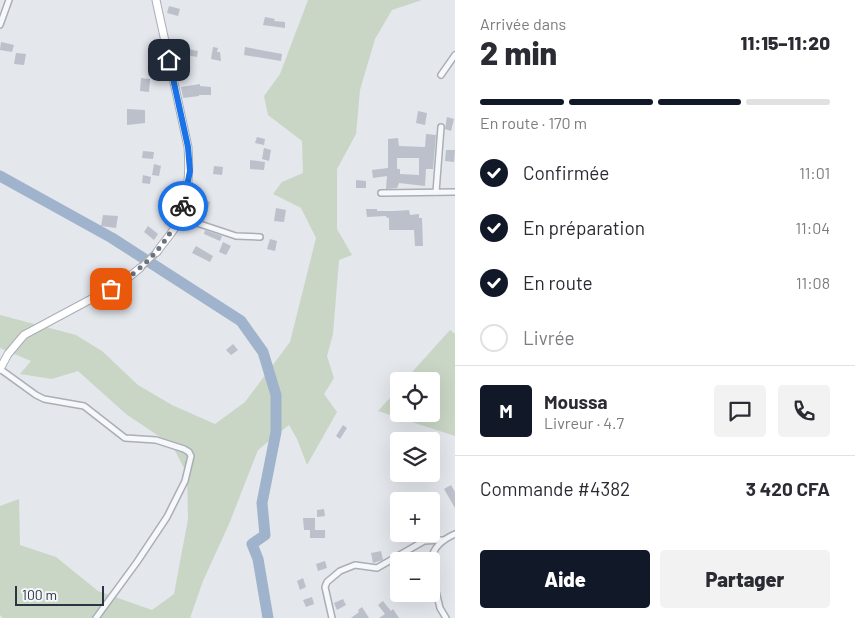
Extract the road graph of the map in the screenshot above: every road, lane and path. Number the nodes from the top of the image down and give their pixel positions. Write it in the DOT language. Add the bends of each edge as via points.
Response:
graph roads {
  1 [pos="9,0"];
  2 [pos="156,0"];
  3 [pos="0,24"];
  4 [pos="455,55"];
  5 [pos="441,75"];
  6 [pos="441,128"];
  7 [pos="436,192"];
  8 [pos="455,192"];
  9 [pos="382,193"];
  10 [pos="179,216"];
  11 [pos="260,237"];
  12 [pos="157,252"];
  13 [pos="140,268"];
  14 [pos="0,369"];
  15 [pos="455,534"];
  16 [pos="442,540"];
  17 [pos="434,552"];
  18 [pos="439,602"];
  19 [pos="96,618"];
  20 [pos="332,618"];
  21 [pos="446,618"];
  1 -- 3 [label="street"];
  2 -- 10 [label="street" via="188,147 190,171"];
  4 -- 5 [label="street"];
  6 -- 7 [label="street"];
  7 -- 8 [label="street"];
  7 -- 9 [label="street"];
  10 -- 11 [label="street" via="236,236"];
  10 -- 12 [label="street"];
  12 -- 13 [label="street"];
  13 -- 14 [label="street" via="123,282 24,335"];
  14 -- 19 [label="street" via="44,399 84,406 124,438 156,440 184,449 191,456 185,481 167,517"];
  15 -- 16 [label="street"];
  16 -- 17 [label="street"];
  16 -- 20 [label="street" via="424,541 377,568 355,565 333,575 325,587"];
  18 -- 21 [label="street"];
}
